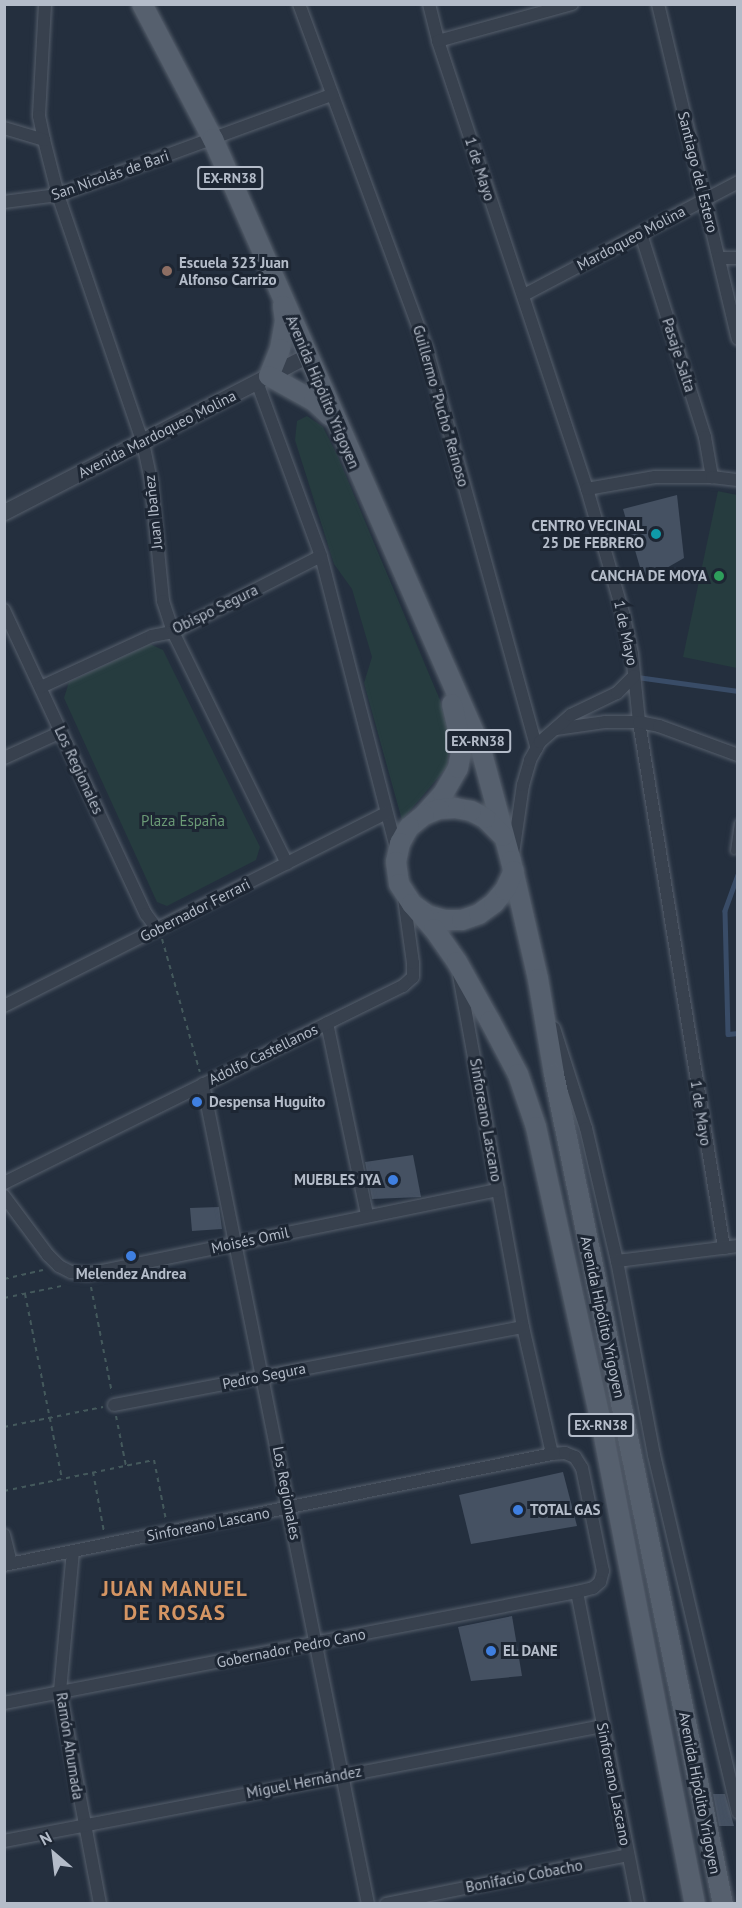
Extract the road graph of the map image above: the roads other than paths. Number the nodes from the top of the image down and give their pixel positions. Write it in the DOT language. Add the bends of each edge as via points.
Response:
graph roads {
  1 [pos="45,4"];
  2 [pos="142,4"];
  3 [pos="298,4"];
  4 [pos="429,4"];
  5 [pos="572,4"];
  6 [pos="658,4"];
  7 [pos="438,41"];
  8 [pos="332,95"];
  9 [pos="4,128"];
  10 [pos="213,139"];
  11 [pos="44,140"];
  12 [pos="738,182"];
  13 [pos="58,195"];
  14 [pos="704,199"];
  15 [pos="4,202"];
  16 [pos="640,234"];
  17 [pos="719,258"];
  18 [pos="738,258"];
  19 [pos="281,293"];
  20 [pos="524,294"];
  21 [pos="738,339"];
  22 [pos="308,355"];
  23 [pos="263,380"];
  24 [pos="336,422"];
  25 [pos="143,442"];
  26 [pos="712,477"];
  27 [pos="738,480"];
  28 [pos="587,489"];
  29 [pos="4,512"];
  30 [pos="321,556"];
  31 [pos="4,610"];
  32 [pos="173,632"];
  33 [pos="436,652"];
  34 [pos="634,676"];
  35 [pos="41,687"];
  36 [pos="639,722"];
  37 [pos="554,729"];
  38 [pos="61,732"];
  39 [pos="537,748"];
  40 [pos="738,755"];
  41 [pos="4,759"];
  42 [pos="386,813"];
  43 [pos="424,815"];
  44 [pos="738,823"];
  45 [pos="503,836"];
  46 [pos="397,851"];
  47 [pos="734,851"];
  48 [pos="287,864"];
  49 [pos="513,866"];
  50 [pos="408,899"];
  51 [pos="157,929"];
  52 [pos="457,962"];
  53 [pos="538,979"];
  54 [pos="4,1006"];
  55 [pos="327,1023"];
  56 [pos="203,1083"];
  57 [pos="4,1183"];
  58 [pos="498,1190"];
  59 [pos="4,1196"];
  60 [pos="367,1215"];
  61 [pos="238,1244"];
  62 [pos="738,1246"];
  63 [pos="723,1248"];
  64 [pos="617,1261"];
  65 [pos="523,1327"];
  66 [pos="264,1376"];
  67 [pos="114,1405"];
  68 [pos="552,1454"];
  69 [pos="290,1507"];
  70 [pos="4,1534"];
  71 [pos="73,1551"];
  72 [pos="8,1564"];
  73 [pos="578,1592"];
  74 [pos="316,1643"];
  75 [pos="60,1692"];
  76 [pos="4,1703"];
  77 [pos="603,1726"];
  78 [pos="342,1775"];
  79 [pos="738,1812"];
  80 [pos="83,1825"];
  81 [pos="4,1841"];
  82 [pos="628,1855"];
  83 [pos="692,1898"];
  84 [pos="100,1904"];
  85 [pos="368,1904"];
  86 [pos="386,1904"];
  87 [pos="638,1904"];
  88 [pos="723,1904"];
  1 -- 11 [label="street, Juan Ibañez" via="39,116"];
  2 -- 10 [label="main road, Avenida Hipólito Yrigoyen / EX-RN38"];
  3 -- 8 [label="street, Guillermo \"Pucho\" Reinoso"];
  4 -- 7 [label="street, 1 de Mayo"];
  5 -- 7 [label="street"];
  6 -- 14 [label="street, Santiago del Estero"];
  7 -- 20 [label="street, 1 de Mayo"];
  8 -- 10 [label="street, San Nicolás de Bari"];
  8 -- 39 [label="street, Guillermo \"Pucho\" Reinoso" via="428,350"];
  9 -- 11 [label="street"];
  10 -- 13 [label="street, San Nicolás de Bari"];
  10 -- 19 [label="main road, Avenida Hipólito Yrigoyen / EX-RN38"];
  11 -- 13 [label="street, Juan Ibañez"];
  12 -- 14 [label="street, Mardoqueo Molina"];
  13 -- 15 [label="street, San Nicolás de Bari"];
  13 -- 25 [label="street, Juan Ibañez"];
  14 -- 16 [label="street, Mardoqueo Molina"];
  14 -- 17 [label="street, Santiago del Estero"];
  16 -- 20 [label="street, Mardoqueo Molina"];
  16 -- 26 [label="street, Pasaje Salta" via="705,437"];
  17 -- 18 [label="street"];
  17 -- 21 [label="street, Santiago del Estero"];
  19 -- 22 [label="main road, Avenida Hipólito Yrigoyen / EX-RN38"];
  19 -- 23 [label="main road" via="285,321 280,349"];
  20 -- 28 [label="street, 1 de Mayo"];
  22 -- 23 [label="street, Avenida Mardoqueo Molina"];
  22 -- 24 [label="main road, Avenida Hipólito Yrigoyen / EX-RN38"];
  23 -- 24 [label="main road" via="314,401"];
  23 -- 25 [label="street, Avenida Mardoqueo Molina"];
  23 -- 30 [label="street"];
  24 -- 33 [label="main road, Avenida Hipólito Yrigoyen / EX-RN38"];
  25 -- 29 [label="street, Avenida Mardoqueo Molina"];
  25 -- 32 [label="street, Juan Ibañez" via="151,480 163,601"];
  26 -- 27 [label="street"];
  26 -- 28 [label="street" via="656,477"];
  28 -- 34 [label="street, 1 de Mayo" via="623,613"];
  30 -- 32 [label="street, Obispo Segura"];
  30 -- 42 [label="street"];
  31 -- 35 [label="street, Los Regionales"];
  32 -- 35 [label="street, Obispo Segura" via="152,636"];
  32 -- 48 [label="street, Juan Ibañez"];
  33 -- 43 [label="main road, Avenida Hipólito Yrigoyen / EX-RN38" via="462,747 458,768 443,794"];
  33 -- 45 [label="main road, Avenida Hipólito Yrigoyen / EX-RN38" via="480,746"];
  34 -- 36 [label="street, 1 de Mayo"];
  34 -- 37 [label="street" via="617,693 571,715"];
  35 -- 38 [label="street, Los Regionales"];
  36 -- 37 [label="street"];
  36 -- 40 [label="street"];
  36 -- 63 [label="street, 1 de Mayo"];
  37 -- 39 [label="street"];
  38 -- 41 [label="street"];
  38 -- 51 [label="street, Los Regionales" via="146,914"];
  39 -- 49 [label="street" via="523,785"];
  42 -- 46 [label="street"];
  42 -- 48 [label="street, Gobernador Ferrari"];
  43 -- 45 [label="main road, EX-RN38" via="447,808 471,811 485,818"];
  43 -- 46 [label="main road, EX-RN38" via="410,827"];
  44 -- 47 [label="lane"];
  45 -- 49 [label="main road, EX-RN38"];
  46 -- 50 [label="main road, EX-RN38" via="396,873"];
  48 -- 51 [label="street, Gobernador Ferrari"];
  49 -- 50 [label="main road" via="506,890 494,903 462,920 427,915"];
  49 -- 53 [label="main road, Avenida Hipólito Yrigoyen / EX-RN38"];
  50 -- 52 [label="main road, Avenida Hipólito Yrigoyen / EX-RN38"];
  50 -- 55 [label="street, Adolfo Castellanos" via="413,977 403,986"];
  51 -- 54 [label="street, Gobernador Ferrari"];
  52 -- 58 [label="street, Sinforeano Lascano"];
  52 -- 83 [label="main road, Avenida Hipólito Yrigoyen / EX-RN38" via="518,1074 536,1127 605,1442"];
  53 -- 64 [label="street" via="586,1128"];
  53 -- 88 [label="main road, Avenida Hipólito Yrigoyen / EX-RN38" via="565,1130"];
  55 -- 56 [label="street, Adolfo Castellanos"];
  55 -- 60 [label="street"];
  56 -- 57 [label="street, Adolfo Castellanos"];
  56 -- 61 [label="street, Los Regionales"];
  58 -- 60 [label="street, Moisés Omil"];
  58 -- 65 [label="street, Sinforeano Lascano"];
  59 -- 61 [label="street, Moisés Omil" via="48,1255 71,1272 88,1274"];
  60 -- 61 [label="street, Moisés Omil"];
  61 -- 66 [label="street, Los Regionales"];
  62 -- 63 [label="street"];
  63 -- 64 [label="street"];
  64 -- 79 [label="street" via="654,1455"];
  65 -- 66 [label="street, Pedro Segura"];
  65 -- 68 [label="street, Sinforeano Lascano"];
  66 -- 67 [label="street, Pedro Segura"];
  66 -- 69 [label="street, Los Regionales"];
  68 -- 69 [label="street, Sinforeano Lascano"];
  68 -- 73 [label="street, Sinforeano Lascano" via="575,1457 582,1468 603,1571 593,1588"];
  69 -- 71 [label="street, Sinforeano Lascano"];
  69 -- 74 [label="street, Los Regionales"];
  70 -- 72 [label="street"];
  71 -- 72 [label="street, Sinforeano Lascano"];
  71 -- 75 [label="street, Ramón Ahumada"];
  73 -- 74 [label="street, Gobernador Pedro Cano"];
  73 -- 77 [label="street, Sinforeano Lascano"];
  74 -- 75 [label="street, Gobernador Pedro Cano"];
  74 -- 78 [label="street, Los Regionales"];
  75 -- 76 [label="street, Gobernador Pedro Cano"];
  75 -- 80 [label="street, Ramón Ahumada"];
  77 -- 78 [label="street, Miguel Hernández"];
  77 -- 82 [label="street, Sinforeano Lascano"];
  78 -- 80 [label="street, Miguel Hernández"];
  78 -- 85 [label="street, Los Regionales"];
  80 -- 81 [label="street, Miguel Hernández"];
  80 -- 84 [label="street, Ramón Ahumada"];
  82 -- 86 [label="street, Bonifacio Cobacho"];
  82 -- 87 [label="street, Sinforeano Lascano"];
}
